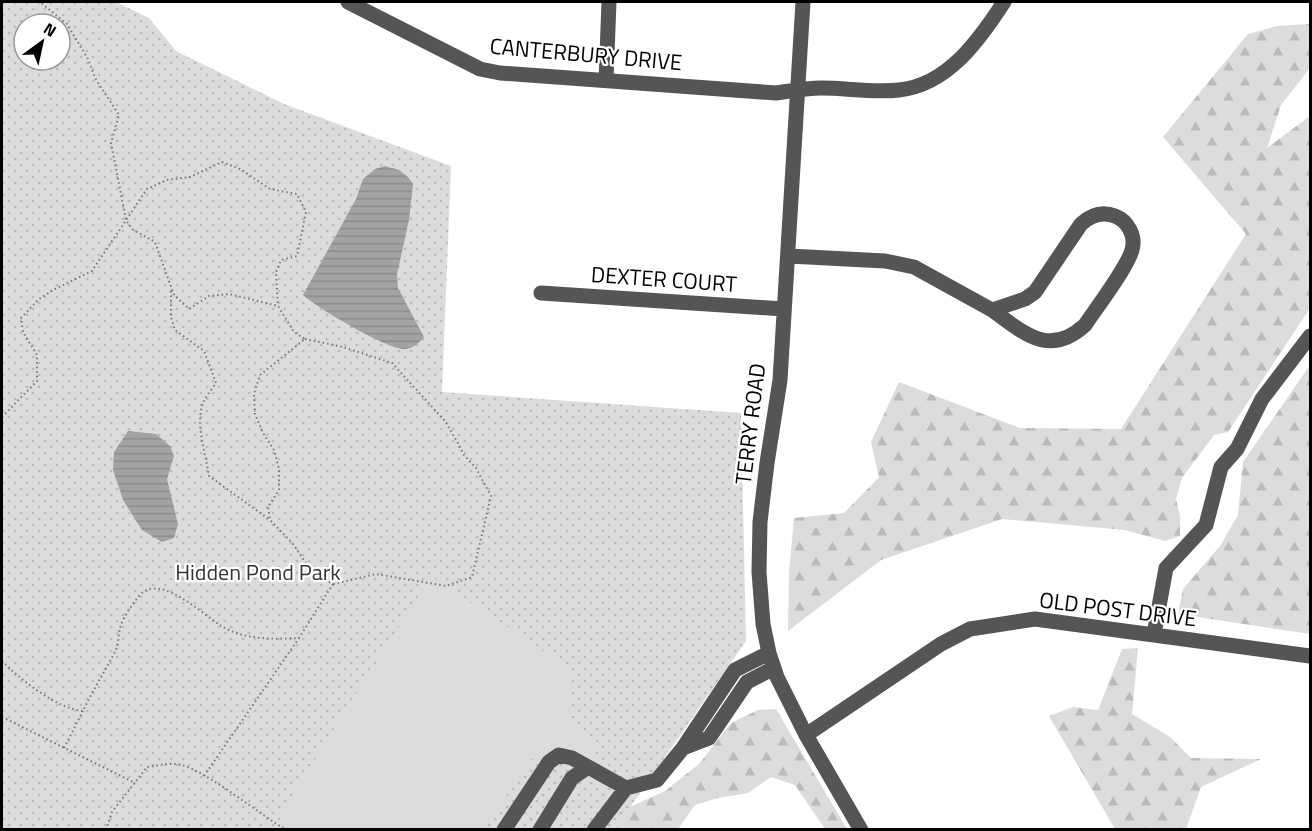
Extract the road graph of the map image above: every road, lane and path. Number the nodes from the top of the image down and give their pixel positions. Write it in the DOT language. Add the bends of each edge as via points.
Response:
graph roads {
  1 [pos="40,2"];
  2 [pos="348,2"];
  3 [pos="609,2"];
  4 [pos="803,2"];
  5 [pos="1004,2"];
  6 [pos="606,80"];
  7 [pos="798,90"];
  8 [pos="126,220"];
  9 [pos="789,256"];
  10 [pos="171,288"];
  11 [pos="541,293"];
  12 [pos="278,306"];
  13 [pos="784,309"];
  14 [pos="992,310"];
  15 [pos="1311,336"];
  16 [pos="305,339"];
  17 [pos="2,417"];
  18 [pos="270,520"];
  19 [pos="333,584"];
  20 [pos="1154,634"];
  21 [pos="299,638"];
  22 [pos="769,653"];
  23 [pos="1311,656"];
  24 [pos="2,661"];
  25 [pos="774,668"];
  26 [pos="82,711"];
  27 [pos="2,717"];
  28 [pos="806,735"];
  29 [pos="64,748"];
  30 [pos="683,748"];
  31 [pos="588,767"];
  32 [pos="204,776"];
  33 [pos="135,783"];
  34 [pos="626,788"];
  35 [pos="105,830"];
  36 [pos="287,830"];
  37 [pos="504,830"];
  38 [pos="540,830"];
  39 [pos="594,830"];
  40 [pos="861,830"];
  1 -- 8 [label="path" via="67,24 119,115 111,143"];
  2 -- 6 [label="street, CANTERBURY DRIVE" via="480,69"];
  3 -- 6 [label="street"];
  4 -- 7 [label="street, TERRY ROAD"];
  5 -- 7 [label="street, CANTERBURY DRIVE" via="969,50 946,71 923,84 901,90"];
  6 -- 7 [label="street, CANTERBURY DRIVE" via="776,93"];
  7 -- 9 [label="street, TERRY ROAD"];
  8 -- 10 [label="path" via="132,229 155,242"];
  8 -- 12 [label="path" via="147,189 167,180 190,177 222,162 270,189 297,194 306,212 297,255 281,260 276,272"];
  8 -- 17 [label="path" via="92,272 39,299 21,318 23,332 37,355 37,381"];
  9 -- 13 [label="street, TERRY ROAD"];
  9 -- 14 [label="street" via="885,261 914,267"];
  10 -- 12 [label="path" via="189,309 208,296 229,294"];
  10 -- 18 [label="path" via="175,330 204,351 216,383 203,404 200,430 209,476"];
  11 -- 13 [label="street, DEXTER COURT"];
  12 -- 16 [label="path" via="294,332"];
  13 -- 22 [label="street, TERRY ROAD" via="780,380 760,522 759,572"];
  14 -- 14 [label="street" via="1041,341 1054,342 1076,333 1130,257 1131,231 1117,216 1107,213 1088,217 1035,292"];
  15 -- 20 [label="street" via="1262,399 1237,449 1221,467 1206,525 1166,568"];
  16 -- 18 [label="path" via="260,375 254,394 255,414 274,450 279,469 279,490 268,507"];
  16 -- 19 [label="path" via="392,363 445,421 491,496 472,577 446,586 376,574"];
  18 -- 19 [label="path" via="312,572"];
  19 -- 21 [label="path"];
  20 -- 23 [label="street, OLD POST DRIVE"];
  20 -- 28 [label="street, OLD POST DRIVE" via="1035,619 970,629 941,644"];
  21 -- 26 [label="path" via="271,640 230,631 171,591 147,591 125,616 117,648"];
  21 -- 32 [label="path"];
  22 -- 25 [label="street, TERRY ROAD"];
  22 -- 30 [label="street" via="735,670"];
  24 -- 26 [label="path" via="39,692 71,710"];
  25 -- 28 [label="street, TERRY ROAD"];
  25 -- 30 [label="street" via="747,682 708,738"];
  26 -- 29 [label="path"];
  27 -- 29 [label="path"];
  28 -- 40 [label="street, TERRY ROAD"];
  29 -- 33 [label="path"];
  30 -- 34 [label="street" via="657,780"];
  31 -- 34 [label="street"];
  31 -- 37 [label="street" via="558,755 549,762"];
  31 -- 38 [label="street" via="572,778"];
  32 -- 33 [label="path" via="177,763 147,767"];
  32 -- 36 [label="path"];
  33 -- 35 [label="path" via="112,812"];
  34 -- 39 [label="street"];
}
